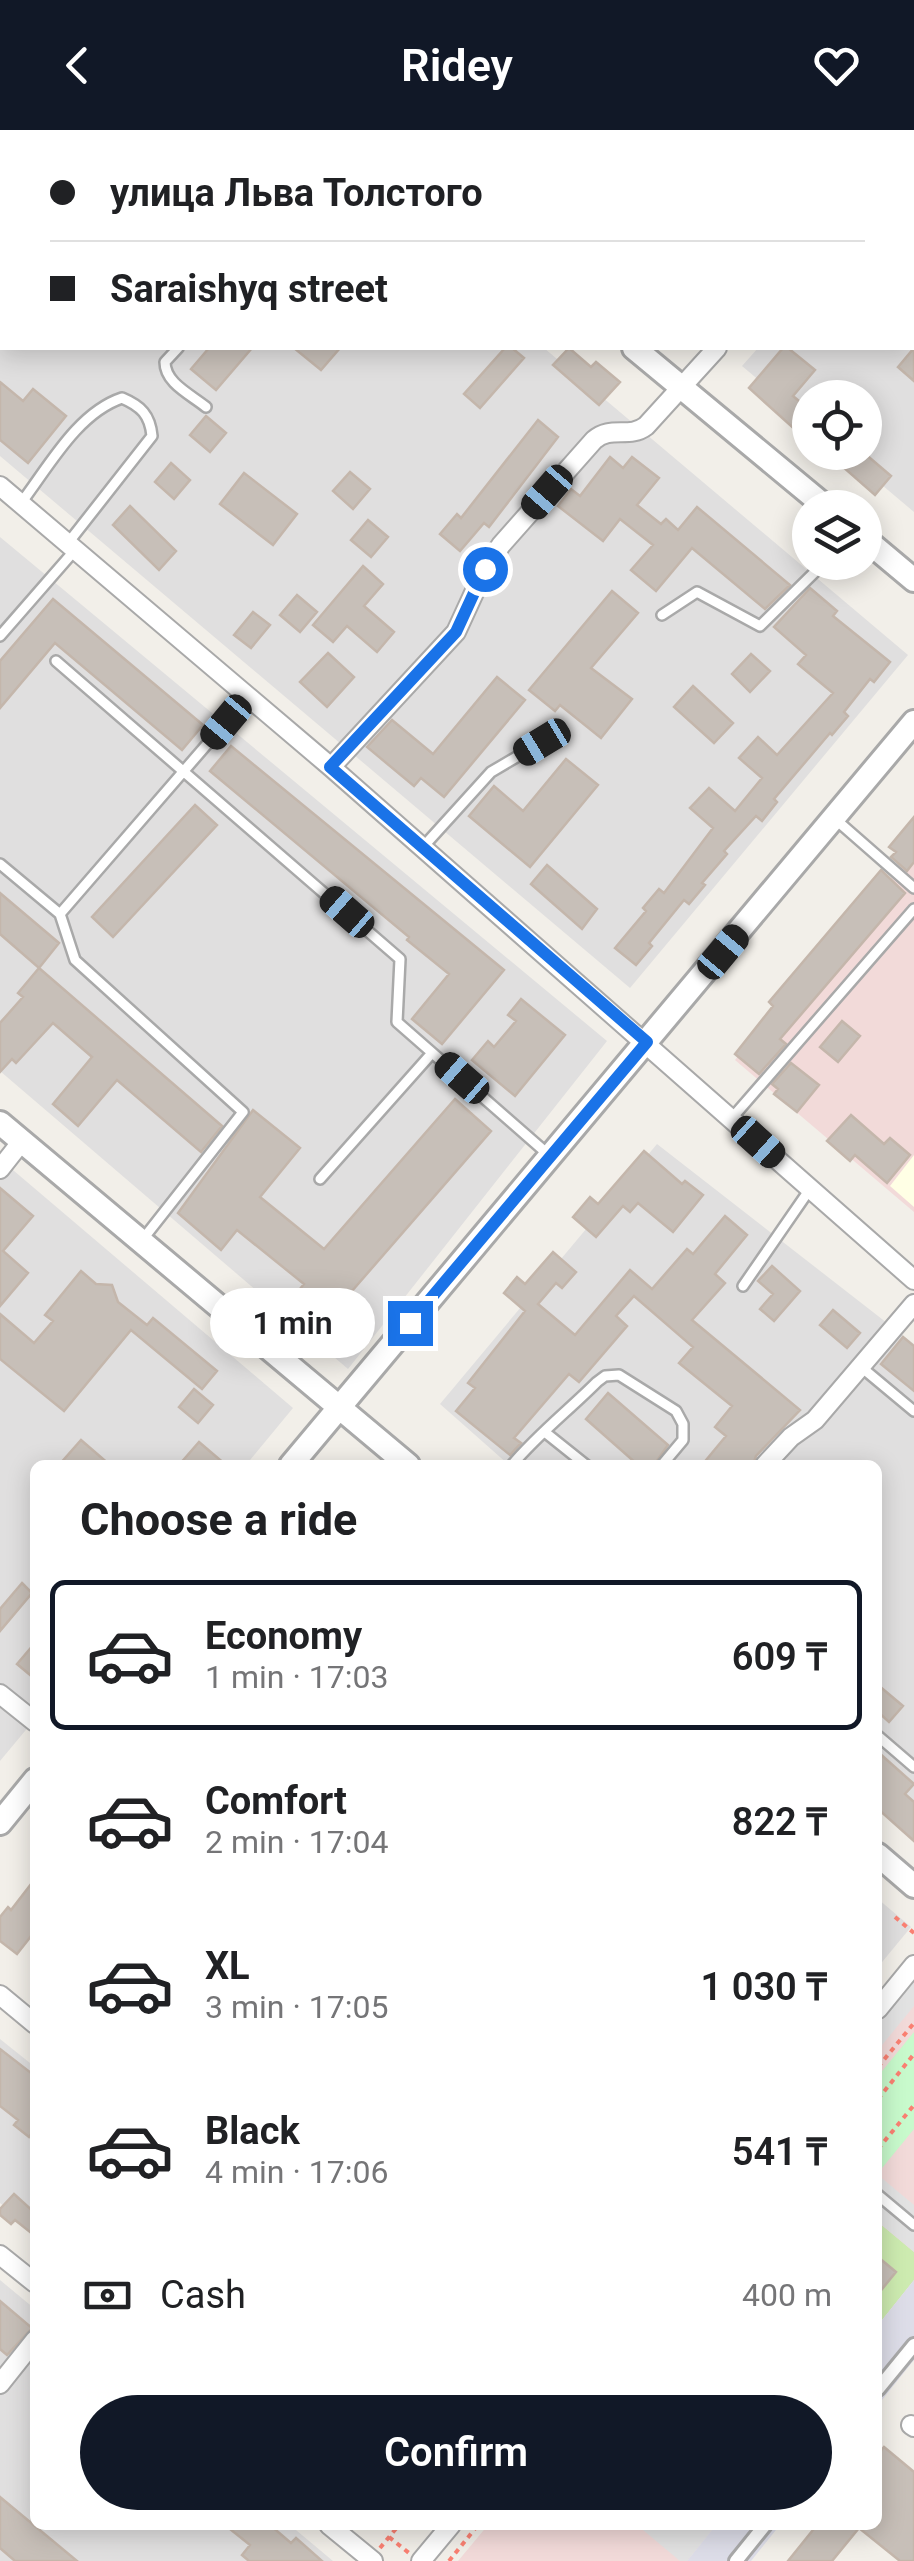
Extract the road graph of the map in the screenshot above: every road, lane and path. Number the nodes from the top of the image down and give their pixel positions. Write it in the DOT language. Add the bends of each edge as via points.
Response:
graph roads {
  1 [pos="176,350"];
  2 [pos="636,350"];
  3 [pos="715,350"];
  4 [pos="681,387"];
  5 [pos="206,406"];
  6 [pos="0,486"];
  7 [pos="805,490"];
  8 [pos="21,503"];
  9 [pos="71,547"];
  10 [pos="882,553"];
  11 [pos="807,580"];
  12 [pos="914,580"];
  13 [pos="662,615"];
  14 [pos="2,629"];
  15 [pos="56,661"];
  16 [pos="247,698"];
  17 [pos="914,722"];
  18 [pos="542,742"];
  19 [pos="330,767"];
  20 [pos="186,771"];
  21 [pos="834,818"];
  22 [pos="423,847"];
  23 [pos="0,864"];
  24 [pos="914,888"];
  25 [pos="914,909"];
  26 [pos="60,914"];
  27 [pos="647,1042"];
  28 [pos="432,1052"];
  29 [pos="732,1118"];
  30 [pos="0,1123"];
  31 [pos="22,1142"];
  32 [pos="551,1156"];
  33 [pos="0,1169"];
  34 [pos="320,1179"];
  35 [pos="811,1188"];
  36 [pos="141,1241"];
  37 [pos="914,1280"];
  38 [pos="743,1286"];
  39 [pos="914,1304"];
  40 [pos="860,1366"];
  41 [pos="339,1407"];
  42 [pos="914,1411"];
  43 [pos="546,1433"];
  44 [pos="295,1460"];
  45 [pos="402,1460"];
  46 [pos="516,1460"];
  47 [pos="580,1460"];
  48 [pos="666,1460"];
  49 [pos="770,1460"];
  50 [pos="0,1694"];
  51 [pos="30,1718"];
  52 [pos="882,1739"];
  53 [pos="914,1767"];
  54 [pos="30,1786"];
  55 [pos="0,1822"];
  56 [pos="882,1858"];
  57 [pos="914,1886"];
  58 [pos="895,1916"];
  59 [pos="914,1933"];
  60 [pos="914,1965"];
  61 [pos="0,1995"];
  62 [pos="882,2004"];
  63 [pos="30,2020"];
  64 [pos="914,2023"];
  65 [pos="914,2054"];
  66 [pos="882,2061"];
  67 [pos="882,2094"];
  68 [pos="914,2106"];
  69 [pos="882,2144"];
  70 [pos="882,2198"];
  71 [pos="914,2226"];
  72 [pos="0,2255"];
  73 [pos="30,2280"];
  74 [pos="914,2345"];
  75 [pos="30,2346"];
  76 [pos="0,2384"];
  77 [pos="882,2384"];
  78 [pos="335,2530"];
  79 [pos="395,2530"];
  80 [pos="447,2530"];
  81 [pos="474,2530"];
  82 [pos="761,2530"];
  83 [pos="389,2537"];
  84 [pos="372,2560"];
  85 [pos="420,2561"];
  86 [pos="448,2561"];
  87 [pos="736,2561"];
  1 -- 5 [label="lane" via="165,371"];
  2 -- 4 [label="street"];
  3 -- 4 [label="street"];
  4 -- 7 [label="street"];
  4 -- 19 [label="street" via="639,431 610,430 594,440 501,545 456,632"];
  6 -- 8 [label="street"];
  8 -- 9 [label="street"];
  8 -- 9 [label="lane" via="96,412 122,398 138,405 152,436"];
  9 -- 14 [label="lane"];
  9 -- 16 [label="street"];
  10 -- 12 [label="street"];
  11 -- 13 [label="lane" via="760,626 696,592"];
  15 -- 20 [label="lane"];
  16 -- 19 [label="street"];
  16 -- 20 [label="lane"];
  17 -- 21 [label="street"];
  18 -- 22 [label="lane" via="491,772"];
  19 -- 22 [label="street"];
  20 -- 26 [label="lane"];
  20 -- 28 [label="lane" via="400,959 396,1022"];
  21 -- 24 [label="lane"];
  21 -- 27 [label="street"];
  22 -- 27 [label="street"];
  23 -- 26 [label="lane"];
  25 -- 29 [label="lane"];
  26 -- 36 [label="lane" via="74,960 243,1112"];
  27 -- 29 [label="street"];
  27 -- 32 [label="street"];
  28 -- 32 [label="lane"];
  28 -- 34 [label="lane"];
  29 -- 35 [label="street"];
  30 -- 31 [label="street"];
  31 -- 33 [label="street"];
  31 -- 36 [label="street"];
  32 -- 41 [label="street"];
  35 -- 37 [label="street"];
  35 -- 38 [label="lane"];
  36 -- 41 [label="street"];
  39 -- 40 [label="street"];
  40 -- 42 [label="lane"];
  40 -- 49 [label="street" via="816,1420"];
  41 -- 44 [label="street"];
  41 -- 45 [label="street"];
  43 -- 46 [label="lane"];
  43 -- 47 [label="lane"];
  43 -- 48 [label="lane" via="597,1382 619,1375 676,1411 683,1440"];
  50 -- 51 [label="street"];
  52 -- 53 [label="lane"];
  54 -- 55 [label="street"];
  56 -- 57 [label="street"];
  58 -- 59 [label="path"];
  60 -- 62 [label="street"];
  61 -- 63 [label="street"];
  64 -- 66 [label="path"];
  65 -- 67 [label="path"];
  68 -- 69 [label="path"];
  70 -- 71 [label="lane"];
  72 -- 73 [label="street"];
  74 -- 77 [label="street"];
  75 -- 76 [label="street"];
  78 -- 84 [label="street"];
  79 -- 83 [label="path"];
  80 -- 85 [label="street"];
  81 -- 86 [label="path"];
  82 -- 87 [label="street"];
  83 -- 84 [label="path"];
  83 -- 85 [label="path"];
}
